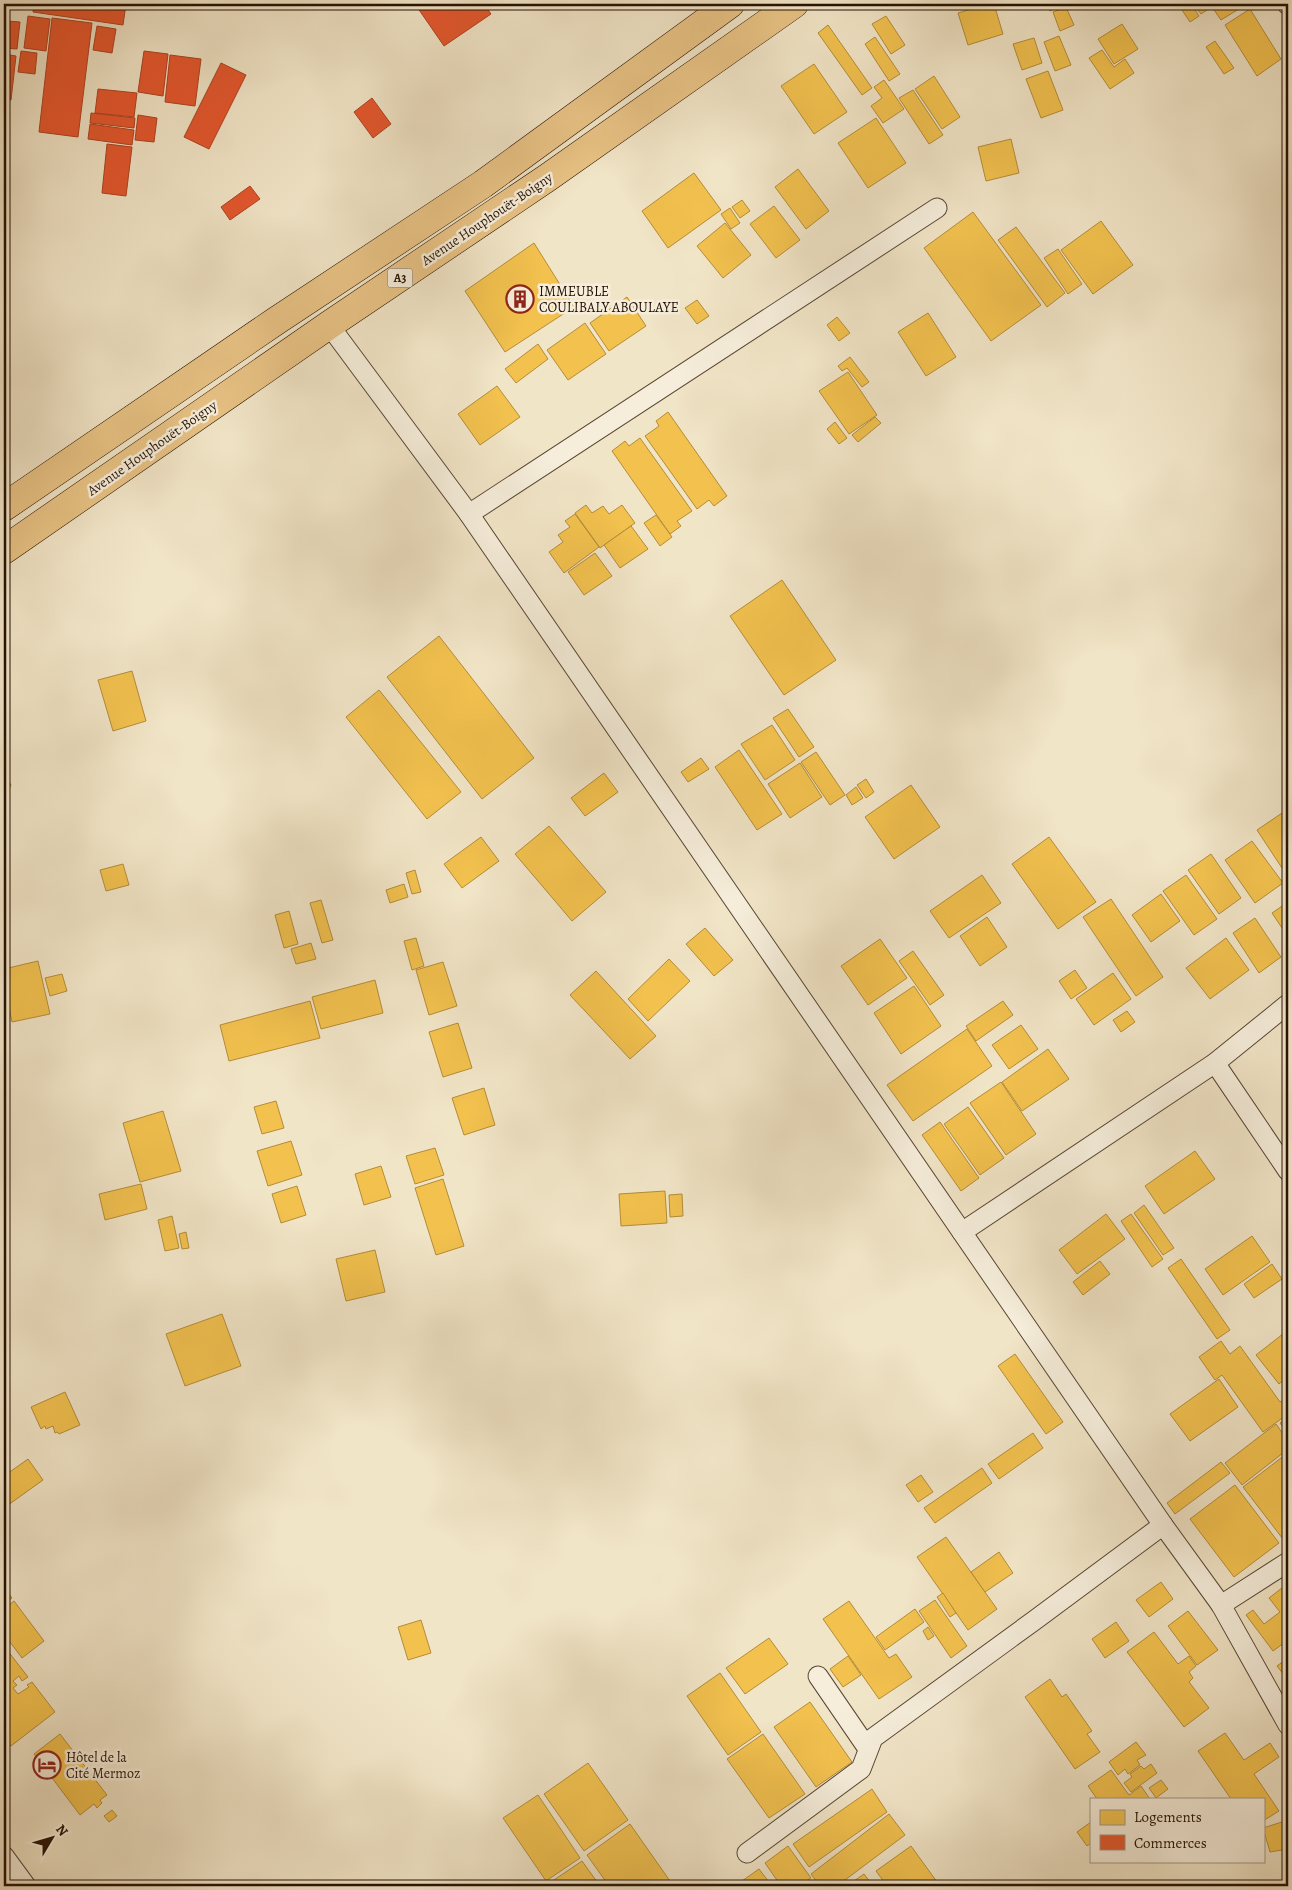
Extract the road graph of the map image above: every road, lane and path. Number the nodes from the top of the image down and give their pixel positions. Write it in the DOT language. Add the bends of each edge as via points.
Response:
graph roads {
  1 [pos="730,4"];
  2 [pos="794,4"];
  3 [pos="937,208"];
  4 [pos="330,325"];
  5 [pos="4,507"];
  6 [pos="469,514"];
  7 [pos="4,550"];
  8 [pos="1288,1004"];
  9 [pos="1215,1063"];
  10 [pos="1288,1171"];
  11 [pos="962,1232"];
  12 [pos="1162,1525"];
  13 [pos="1288,1562"];
  14 [pos="1221,1605"];
  15 [pos="818,1676"];
  16 [pos="1288,1725"];
  17 [pos="868,1750"];
  18 [pos="747,1853"];
  19 [pos="4,1856"];
  20 [pos="26,1886"];
  1 -- 5 [label="highway, A3" via="483,184"];
  2 -- 4 [label="highway, Avenue Houphouët-Boigny / A3" via="547,178"];
  3 -- 6 [label="street"];
  4 -- 6 [label="street"];
  4 -- 7 [label="highway, Avenue Houphouët-Boigny / A3"];
  6 -- 11 [label="street"];
  8 -- 9 [label="street"];
  9 -- 10 [label="street"];
  9 -- 11 [label="street"];
  11 -- 12 [label="street"];
  12 -- 14 [label="street"];
  12 -- 17 [label="street" via="873,1738"];
  13 -- 14 [label="street"];
  14 -- 16 [label="street"];
  15 -- 17 [label="street"];
  17 -- 18 [label="street" via="861,1769"];
  19 -- 20 [label="street"];
}
